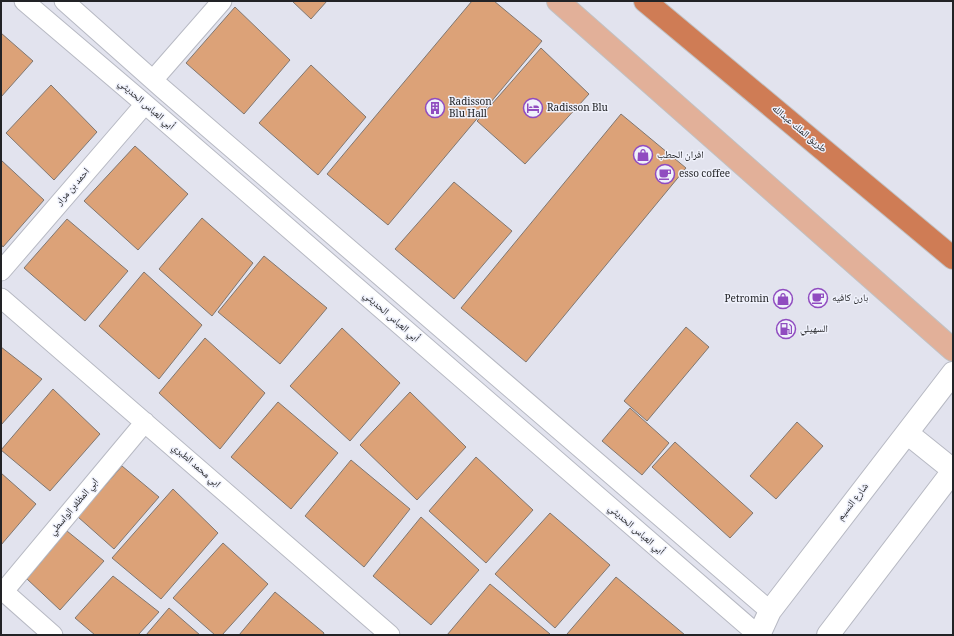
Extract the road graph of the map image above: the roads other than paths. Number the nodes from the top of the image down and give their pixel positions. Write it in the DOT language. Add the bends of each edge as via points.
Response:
graph roads {
  1 [pos="24,1"];
  2 [pos="64,1"];
  3 [pos="222,1"];
  4 [pos="558,1"];
  5 [pos="575,1"];
  6 [pos="645,1"];
  7 [pos="589,29"];
  8 [pos="153,80"];
  9 [pos="145,104"];
  10 [pos="953,258"];
  11 [pos="1,271"];
  12 [pos="1,298"];
  13 [pos="953,350"];
  14 [pos="953,373"];
  15 [pos="145,422"];
  16 [pos="907,433"];
  17 [pos="953,471"];
  18 [pos="2,590"];
  19 [pos="770,611"];
  20 [pos="53,635"];
  21 [pos="390,635"];
  22 [pos="758,635"];
  23 [pos="828,635"];
  1 -- 9 [label="street, أبي العباس الحديثي"];
  2 -- 8 [label="street"];
  3 -- 8 [label="street"];
  4 -- 7 [label="main road"];
  5 -- 7 [label="main road"];
  6 -- 10 [label="highway, طريق الملك عبدالله"];
  7 -- 13 [label="main road"];
  8 -- 19 [label="street"];
  9 -- 11 [label="street, احمد بن مرار"];
  9 -- 22 [label="street, أبي العباس الحديثي"];
  12 -- 15 [label="street, ابي محمد الطبري"];
  14 -- 16 [label="street, شارع النسيم"];
  15 -- 18 [label="street, ابي المظفر الواسطي"];
  15 -- 21 [label="street, ابي محمد الطبري"];
  16 -- 17 [label="street"];
  16 -- 19 [label="street, شارع النسيم"];
  17 -- 23 [label="street"];
  18 -- 20 [label="street"];
  19 -- 22 [label="street, شارع النسيم"];
}
